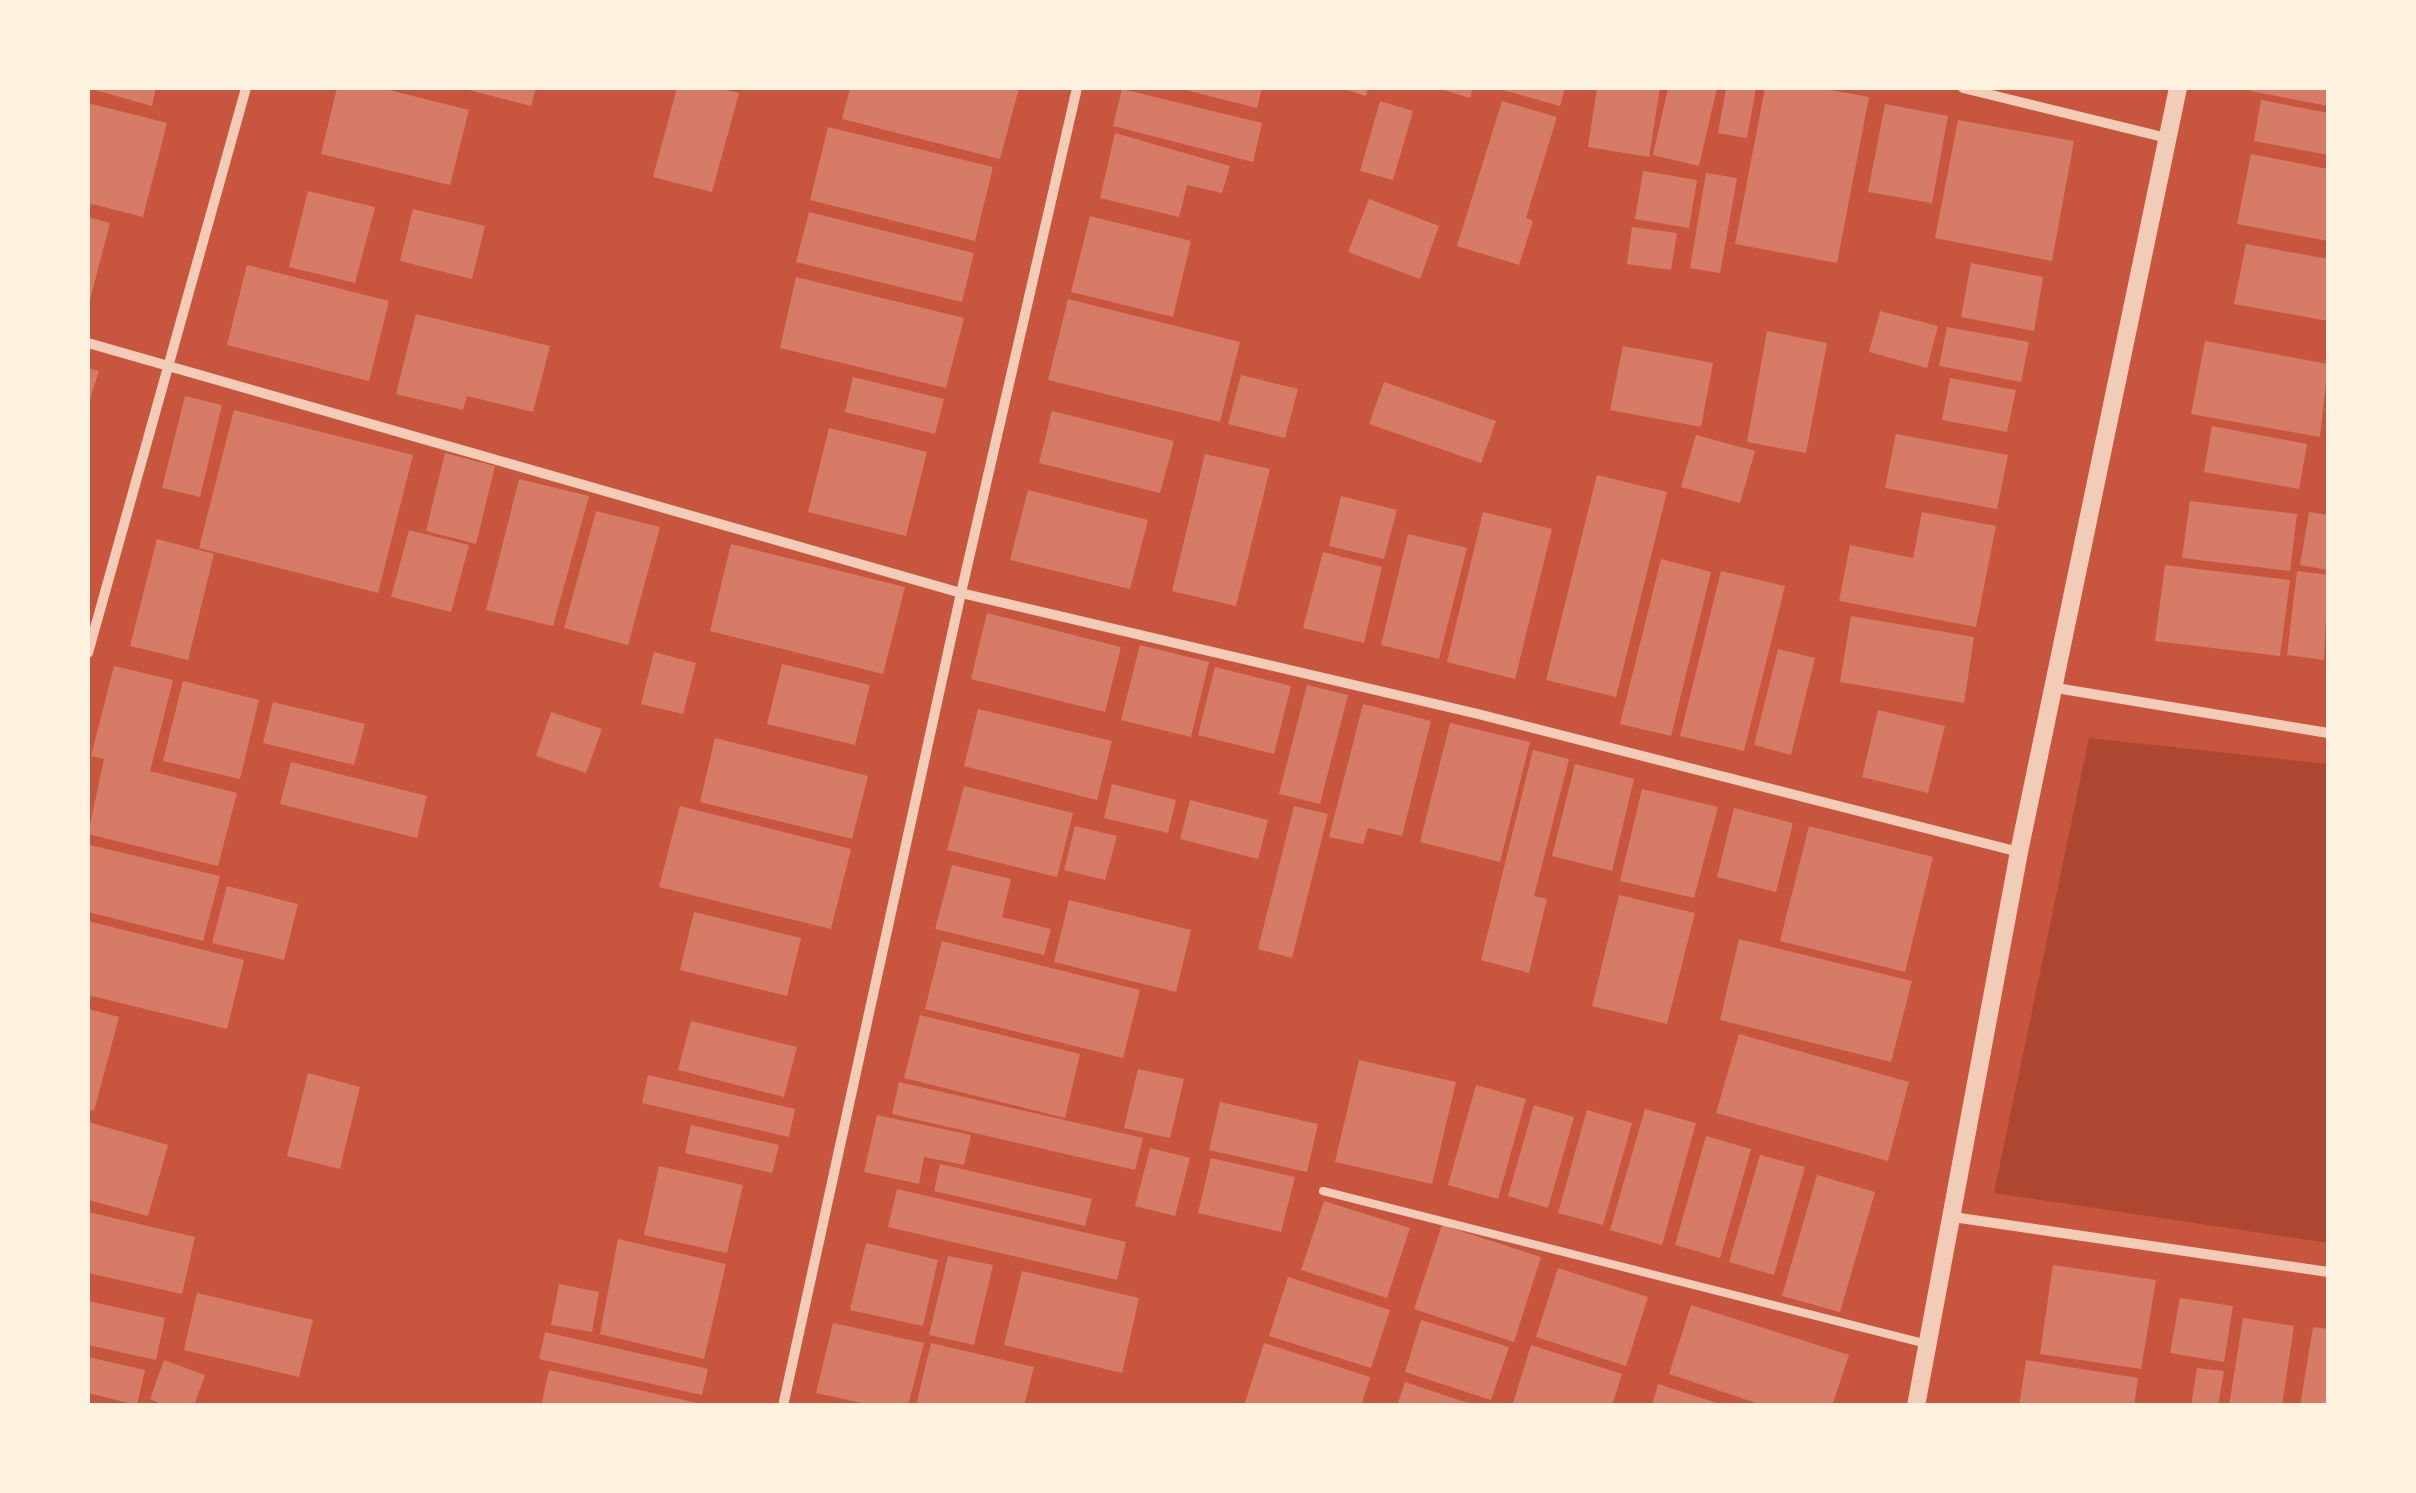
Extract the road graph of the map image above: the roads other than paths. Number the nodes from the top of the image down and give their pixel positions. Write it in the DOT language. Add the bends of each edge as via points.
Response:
graph roads {
  1 [pos="246,88"];
  2 [pos="1077,88"];
  3 [pos="1962,88"];
  4 [pos="2178,88"];
  5 [pos="2168,138"];
  6 [pos="88,343"];
  7 [pos="164,368"];
  8 [pos="960,594"];
  9 [pos="88,654"];
  10 [pos="2056,688"];
  11 [pos="2328,733"];
  12 [pos="2019,852"];
  13 [pos="1323,1191"];
  14 [pos="1953,1217"];
  15 [pos="2328,1272"];
  16 [pos="1927,1344"];
  17 [pos="783,1406"];
  18 [pos="1916,1406"];
  1 -- 7 [label="street"];
  2 -- 8 [label="street"];
  3 -- 5 [label="street"];
  4 -- 5 [label="street"];
  5 -- 10 [label="street"];
  6 -- 7 [label="street"];
  7 -- 8 [label="street"];
  7 -- 9 [label="street"];
  8 -- 12 [label="street" via="1498,719"];
  8 -- 17 [label="street"];
  10 -- 11 [label="street"];
  10 -- 12 [label="street"];
  12 -- 14 [label="street"];
  13 -- 16 [label="lane"];
  14 -- 15 [label="street"];
  14 -- 16 [label="street"];
  16 -- 18 [label="street"];
}
